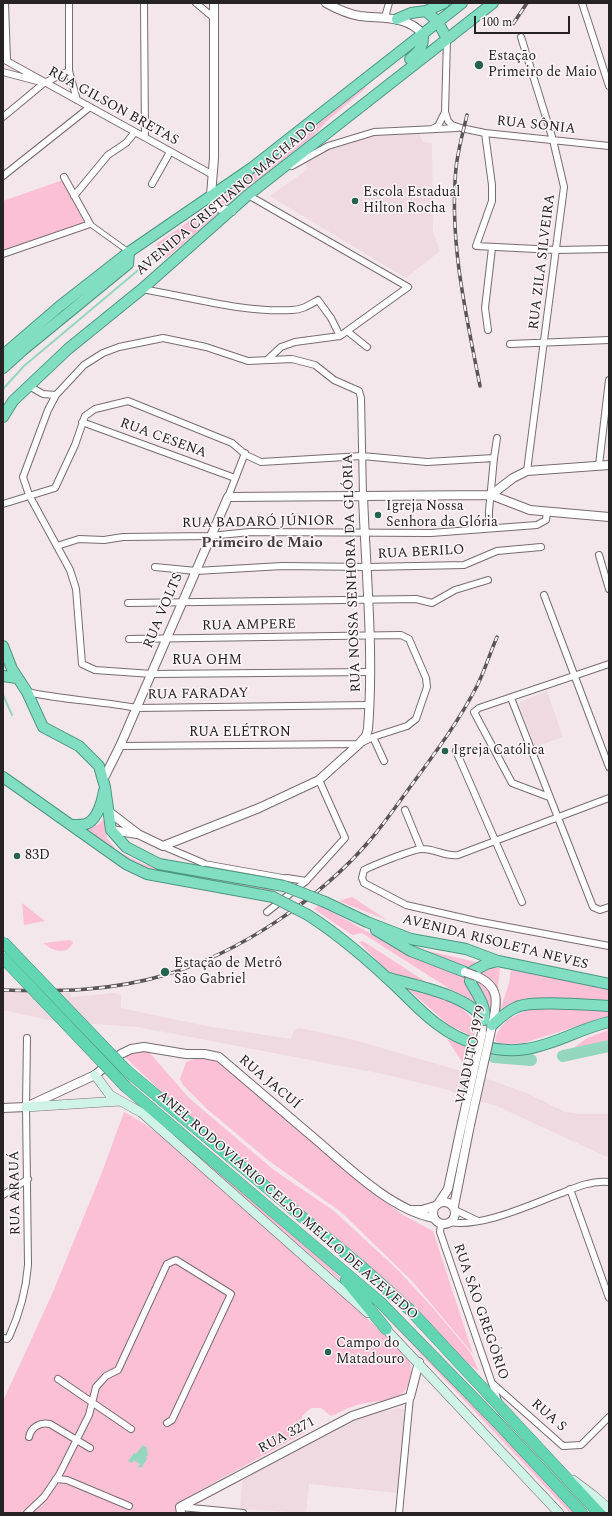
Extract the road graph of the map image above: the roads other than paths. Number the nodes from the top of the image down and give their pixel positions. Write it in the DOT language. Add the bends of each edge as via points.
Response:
graph roads {
  1 [pos="5,3"];
  2 [pos="69,3"];
  3 [pos="144,3"];
  4 [pos="196,3"];
  5 [pos="326,3"];
  6 [pos="389,3"];
  7 [pos="444,3"];
  8 [pos="462,3"];
  9 [pos="493,3"];
  10 [pos="582,3"];
  11 [pos="215,4"];
  12 [pos="426,11"];
  13 [pos="214,18"];
  14 [pos="385,18"];
  15 [pos="397,18"];
  16 [pos="438,22"];
  17 [pos="423,34"];
  18 [pos="522,37"];
  19 [pos="447,39"];
  20 [pos="5,60"];
  21 [pos="69,71"];
  22 [pos="3,72"];
  23 [pos="44,83"];
  24 [pos="609,86"];
  25 [pos="77,100"];
  26 [pos="365,102"];
  27 [pos="90,107"];
  28 [pos="445,112"];
  29 [pos="3,117"];
  30 [pos="461,128"];
  31 [pos="432,129"];
  32 [pos="135,132"];
  33 [pos="485,133"];
  34 [pos="145,137"];
  35 [pos="553,140"];
  36 [pos="609,146"];
  37 [pos="170,152"];
  38 [pos="212,175"];
  39 [pos="3,176"];
  40 [pos="64,177"];
  41 [pos="266,180"];
  42 [pos="152,184"];
  43 [pos="211,195"];
  44 [pos="248,195"];
  45 [pos="74,196"];
  46 [pos="232,211"];
  47 [pos="90,224"];
  48 [pos="492,248"];
  49 [pos="609,249"];
  50 [pos="556,250"];
  51 [pos="129,252"];
  52 [pos="3,254"];
  53 [pos="142,289"];
  54 [pos="488,330"];
  55 [pos="347,331"];
  56 [pos="340,336"];
  57 [pos="609,340"];
  58 [pos="545,342"];
  59 [pos="510,344"];
  60 [pos="367,347"];
  61 [pos="3,354"];
  62 [pos="267,360"];
  63 [pos="3,368"];
  64 [pos="609,380"];
  65 [pos="25,390"];
  66 [pos="56,394"];
  67 [pos="361,398"];
  68 [pos="3,416"];
  69 [pos="82,422"];
  70 [pos="497,438"];
  71 [pos="245,453"];
  72 [pos="362,456"];
  73 [pos="494,458"];
  74 [pos="609,464"];
  75 [pos="599,465"];
  76 [pos="527,471"];
  77 [pos="235,478"];
  78 [pos="505,484"];
  79 [pos="29,495"];
  80 [pos="491,495"];
  81 [pos="363,496"];
  82 [pos="228,497"];
  83 [pos="506,501"];
  84 [pos="3,504"];
  85 [pos="547,512"];
  86 [pos="609,517"];
  87 [pos="489,528"];
  88 [pos="365,532"];
  89 [pos="210,536"];
  90 [pos="57,546"];
  91 [pos="541,547"];
  92 [pos="599,555"];
  93 [pos="155,567"];
  94 [pos="368,567"];
  95 [pos="196,571"];
  96 [pos="488,580"];
  97 [pos="609,589"];
  98 [pos="544,595"];
  99 [pos="369,600"];
  100 [pos="183,602"];
  101 [pos="128,603"];
  102 [pos="370,636"];
  103 [pos="129,640"];
  104 [pos="166,640"];
  105 [pos="3,646"];
  106 [pos="609,664"];
  107 [pos="371,672"];
  108 [pos="152,674"];
  109 [pos="3,676"];
  110 [pos="575,676"];
  111 [pos="18,678"];
  112 [pos="27,692"];
  113 [pos="511,698"];
  114 [pos="370,706"];
  115 [pos="137,708"];
  116 [pos="373,737"];
  117 [pos="359,744"];
  118 [pos="120,746"];
  119 [pos="456,751"];
  120 [pos="384,761"];
  121 [pos="609,767"];
  122 [pos="3,776"];
  123 [pos="319,780"];
  124 [pos="104,782"];
  125 [pos="550,797"];
  126 [pos="609,798"];
  127 [pos="108,808"];
  128 [pos="405,810"];
  129 [pos="557,818"];
  130 [pos="73,825"];
  131 [pos="111,830"];
  132 [pos="138,834"];
  133 [pos="496,842"];
  134 [pos="162,846"];
  135 [pos="421,849"];
  136 [pos="203,862"];
  137 [pos="306,881"];
  138 [pos="285,882"];
  139 [pos="522,902"];
  140 [pos="609,907"];
  141 [pos="267,912"];
  142 [pos="367,922"];
  143 [pos="3,942"];
  144 [pos="609,946"];
  145 [pos="3,958"];
  146 [pos="498,961"];
  147 [pos="465,972"];
  148 [pos="387,977"];
  149 [pos="609,984"];
  150 [pos="609,1006"];
  151 [pos="609,1022"];
  152 [pos="487,1028"];
  153 [pos="27,1038"];
  154 [pos="95,1075"];
  155 [pos="121,1101"];
  156 [pos="26,1107"];
  157 [pos="5,1109"];
  158 [pos="466,1124"];
  159 [pos="28,1179"];
  160 [pos="609,1182"];
  161 [pos="570,1189"];
  162 [pos="3,1195"];
  163 [pos="436,1205"];
  164 [pos="454,1208"];
  165 [pos="409,1210"];
  166 [pos="434,1218"];
  167 [pos="480,1221"];
  168 [pos="450,1222"];
  169 [pos="441,1224"];
  170 [pos="325,1255"];
  171 [pos="609,1298"];
  172 [pos="386,1328"];
  173 [pos="3,1338"];
  174 [pos="419,1362"];
  175 [pos="58,1379"];
  176 [pos="492,1383"];
  177 [pos="410,1397"];
  178 [pos="93,1402"];
  179 [pos="500,1408"];
  180 [pos="609,1417"];
  181 [pos="167,1423"];
  182 [pos="132,1429"];
  183 [pos="29,1437"];
  184 [pos="76,1440"];
  185 [pos="90,1448"];
  186 [pos="560,1471"];
  187 [pos="56,1479"];
  188 [pos="129,1506"];
  189 [pos="609,1509"];
  190 [pos="181,1510"];
  191 [pos="27,1513"];
  192 [pos="243,1513"];
  193 [pos="399,1513"];
  194 [pos="559,1513"];
  195 [pos="582,1513"];
  196 [pos="600,1513"];
  1 -- 20 [label="street"];
  2 -- 21 [label="street"];
  3 -- 34 [label="street"];
  4 -- 13 [label="street"];
  5 -- 14 [label="street" via="344,12"];
  6 -- 14 [label="street"];
  7 -- 12 [label="highway"];
  8 -- 16 [label="highway, AVENIDA CRISTIANO MACHADO"];
  9 -- 19 [label="highway, AVENIDA CRISTIANO MACHADO"];
  10 -- 24 [label="street"];
  11 -- 13 [label="street"];
  12 -- 15 [label="highway"];
  12 -- 16 [label="highway"];
  13 -- 38 [label="street"];
  14 -- 15 [label="street"];
  15 -- 17 [label="street" via="415,25"];
  16 -- 17 [label="highway, AVENIDA CRISTIANO MACHADO"];
  16 -- 19 [label="highway"];
  17 -- 26 [label="highway" via="423,46 419,52 367,92"];
  17 -- 43 [label="highway, AVENIDA CRISTIANO MACHADO" via="253,167"];
  18 -- 35 [label="street, RUA ZILA SILVEIRA"];
  19 -- 26 [label="highway, AVENIDA CRISTIANO MACHADO"];
  19 -- 28 [label="street"];
  20 -- 23 [label="street, RUA GILSON BRETAS"];
  21 -- 23 [label="street"];
  21 -- 25 [label="street"];
  22 -- 23 [label="street"];
  23 -- 25 [label="street, RUA GILSON BRETAS"];
  23 -- 29 [label="street"];
  25 -- 27 [label="street, RUA GILSON BRETAS"];
  26 -- 41 [label="highway, AVENIDA CRISTIANO MACHADO"];
  27 -- 32 [label="street, RUA GILSON BRETAS"];
  27 -- 39 [label="street"];
  28 -- 30 [label="street, RUA SÔNIA" via="452,125"];
  28 -- 31 [label="street" via="438,126"];
  30 -- 31 [label="street, RUA SÔNIA"];
  30 -- 33 [label="street, RUA SÔNIA"];
  31 -- 41 [label="street, RUA SÔNIA" via="366,134 328,146"];
  32 -- 34 [label="street, RUA GILSON BRETAS"];
  32 -- 45 [label="street" via="126,143 108,155"];
  33 -- 35 [label="street, RUA SÔNIA"];
  33 -- 48 [label="street" via="492,201 476,246"];
  34 -- 37 [label="street, RUA GILSON BRETAS"];
  35 -- 36 [label="street, RUA SÔNIA"];
  35 -- 50 [label="street, RUA ZILA SILVEIRA" via="564,188"];
  37 -- 38 [label="street, RUA GILSON BRETAS"];
  37 -- 42 [label="street"];
  38 -- 43 [label="street"];
  40 -- 45 [label="street"];
  41 -- 44 [label="highway, AVENIDA CRISTIANO MACHADO"];
  43 -- 46 [label="street" via="217,208"];
  43 -- 51 [label="highway, AVENIDA CRISTIANO MACHADO"];
  44 -- 46 [label="highway, AVENIDA CRISTIANO MACHADO"];
  44 -- 55 [label="street" via="408,287"];
  45 -- 47 [label="street"];
  46 -- 53 [label="highway, AVENIDA CRISTIANO MACHADO"];
  47 -- 51 [label="street"];
  47 -- 52 [label="street"];
  48 -- 50 [label="street"];
  48 -- 54 [label="street" via="485,308"];
  49 -- 50 [label="street"];
  50 -- 58 [label="street, RUA ZILA SILVEIRA"];
  51 -- 61 [label="highway, AVENIDA CRISTIANO MACHADO"];
  51 -- 63 [label="highway, AVENIDA CRISTIANO MACHADO" via="128,264"];
  53 -- 56 [label="street" via="238,306 273,309 305,308 318,300"];
  53 -- 65 [label="highway, AVENIDA CRISTIANO MACHADO" via="68,349"];
  55 -- 56 [label="street"];
  55 -- 60 [label="street"];
  56 -- 62 [label="street" via="296,342 281,347"];
  57 -- 58 [label="street"];
  58 -- 59 [label="street"];
  58 -- 76 [label="street, RUA ZILA SILVEIRA"];
  62 -- 66 [label="street, RUA OHM" via="248,361 206,347 163,338 119,346 103,353 84,365"];
  62 -- 67 [label="street, RUA OHM" via="292,359 315,365 334,380 359,391"];
  64 -- 75 [label="street"];
  65 -- 66 [label="street"];
  65 -- 68 [label="highway, AVENIDA CRISTIANO MACHADO" via="13,401"];
  66 -- 79 [label="street, RUA OHM" via="23,477"];
  67 -- 72 [label="street, RUA NOSSA SENHORA DA GLÓRIA"];
  69 -- 71 [label="street" via="85,416 95,409 128,401 232,443"];
  69 -- 77 [label="street, RUA CESENA"];
  69 -- 79 [label="street" via="55,488"];
  70 -- 73 [label="street"];
  71 -- 72 [label="street" via="261,462"];
  71 -- 77 [label="street, RUA VOLTS"];
  72 -- 73 [label="street" via="428,462"];
  72 -- 81 [label="street, RUA NOSSA SENHORA DA GLÓRIA"];
  73 -- 80 [label="street"];
  74 -- 75 [label="street"];
  75 -- 76 [label="street"];
  76 -- 78 [label="street"];
  77 -- 82 [label="street, RUA VOLTS"];
  78 -- 80 [label="street"];
  78 -- 83 [label="street" via="503,489"];
  79 -- 84 [label="street"];
  79 -- 90 [label="street, RUA OHM"];
  80 -- 81 [label="street"];
  80 -- 83 [label="street"];
  80 -- 87 [label="street"];
  81 -- 82 [label="street"];
  81 -- 88 [label="street, RUA NOSSA SENHORA DA GLÓRIA"];
  82 -- 89 [label="street, RUA VOLTS"];
  83 -- 85 [label="street" via="530,510"];
  85 -- 86 [label="street"];
  85 -- 87 [label="street, RUA BADARÓ JÚNIOR" via="546,520 540,524"];
  87 -- 88 [label="street, RUA BADARÓ JÚNIOR" via="431,533"];
  88 -- 89 [label="street, RUA BADARÓ JÚNIOR" via="250,532"];
  88 -- 94 [label="street, RUA NOSSA SENHORA DA GLÓRIA"];
  89 -- 90 [label="street, RUA BADARÓ JÚNIOR" via="79,539"];
  89 -- 95 [label="street, RUA VOLTS"];
  90 -- 108 [label="street, RUA OHM" via="70,570 76,589 82,664 95,670"];
  91 -- 94 [label="street, RUA BERILO" via="497,551 464,566"];
  92 -- 97 [label="street"];
  93 -- 95 [label="street, RUA BERILO"];
  94 -- 95 [label="street, RUA BERILO" via="282,566"];
  94 -- 99 [label="street, RUA NOSSA SENHORA DA GLÓRIA"];
  95 -- 100 [label="street, RUA VOLTS"];
  96 -- 99 [label="street" via="455,590 432,603 416,599"];
  98 -- 110 [label="street"];
  99 -- 100 [label="street"];
  99 -- 102 [label="street, RUA NOSSA SENHORA DA GLÓRIA"];
  100 -- 101 [label="street"];
  100 -- 104 [label="street, RUA VOLTS"];
  102 -- 104 [label="street, RUA AMPERE"];
  102 -- 107 [label="street, RUA NOSSA SENHORA DA GLÓRIA"];
  102 -- 116 [label="street, RUA AMPERE" via="401,635 409,639 426,678 427,687 416,718 407,726"];
  103 -- 104 [label="street, RUA AMPERE"];
  104 -- 108 [label="street, RUA VOLTS"];
  105 -- 111 [label="highway"];
  106 -- 110 [label="street"];
  107 -- 108 [label="street, RUA OHM"];
  107 -- 114 [label="street, RUA NOSSA SENHORA DA GLÓRIA"];
  108 -- 115 [label="street, RUA VOLTS"];
  109 -- 111 [label="highway"];
  110 -- 113 [label="street"];
  110 -- 121 [label="street"];
  111 -- 112 [label="highway"];
  112 -- 115 [label="street, RUA FARADAY" via="68,700 113,703"];
  112 -- 124 [label="highway" via="43,727 79,746 99,766"];
  113 -- 125 [label="street"];
  113 -- 125 [label="street" via="474,712 512,783"];
  114 -- 115 [label="street, RUA FARADAY"];
  114 -- 117 [label="street, RUA NOSSA SENHORA DA GLÓRIA" via="366,736"];
  115 -- 118 [label="street, RUA VOLTS"];
  116 -- 117 [label="street"];
  116 -- 120 [label="street"];
  117 -- 118 [label="street, RUA ELÉTRON"];
  117 -- 123 [label="street, RUA NOSSA SENHORA DA GLÓRIA"];
  118 -- 124 [label="street, RUA VOLTS"];
  119 -- 133 [label="street"];
  122 -- 130 [label="highway"];
  123 -- 134 [label="street, RUA NOSSA SENHORA DA GLÓRIA" via="259,808"];
  123 -- 137 [label="street" via="345,838"];
  124 -- 127 [label="highway"];
  124 -- 130 [label="highway" via="97,812 86,824"];
  125 -- 129 [label="street"];
  126 -- 129 [label="street"];
  127 -- 131 [label="highway"];
  127 -- 132 [label="street"];
  128 -- 135 [label="street"];
  129 -- 133 [label="street"];
  129 -- 140 [label="street" via="593,907 600,910"];
  130 -- 148 [label="highway, bridge" via="126,864 148,874 273,897 337,934"];
  131 -- 132 [label="street"];
  131 -- 138 [label="highway, AVENIDA RISOLETA NEVES" via="126,847 159,864"];
  132 -- 134 [label="street"];
  133 -- 135 [label="street" via="450,857"];
  133 -- 139 [label="street"];
  134 -- 136 [label="street"];
  135 -- 144 [label="street" via="364,870 364,884 406,905"];
  136 -- 138 [label="street"];
  137 -- 138 [label="street"];
  137 -- 141 [label="street"];
  138 -- 142 [label="highway, AVENIDA RISOLETA NEVES, bridge"];
  142 -- 146 [label="highway, AVENIDA RISOLETA NEVES" via="411,939 466,949"];
  142 -- 147 [label="highway" via="381,934 411,951"];
  143 -- 179 [label="highway, ANEL RODOVIÁRIO CELSO MELLO DE AZEVEDO, bridge" via="126,1070 411,1311"];
  145 -- 170 [label="highway, ANEL RODOVIÁRIO CELSO MELLO DE AZEVEDO, bridge" via="126,1087"];
  146 -- 149 [label="highway, AVENIDA RISOLETA NEVES"];
  146 -- 152 [label="highway" via="473,971 470,981 483,1006"];
  147 -- 152 [label="street, VIADUTO 1979, bridge" via="492,985 496,1004"];
  148 -- 151 [label="highway" via="437,1025 474,1043 497,1049 525,1050"];
  148 -- 152 [label="highway" via="462,1000 478,1011"];
  150 -- 152 [label="highway" via="518,1006"];
  152 -- 158 [label="street, VIADUTO 1979, bridge"];
  153 -- 156 [label="street, RUA ARAUÁ"];
  154 -- 155 [label="main road, ANEL RODOVIÁRIO CELSO MELLO DE AZEVEDO" via="110,1095"];
  154 -- 156 [label="street, RUA JACUÍ"];
  154 -- 165 [label="street, RUA JACUÍ" via="121,1054 144,1047 219,1057 347,1166"];
  155 -- 156 [label="main road"];
  155 -- 172 [label="main road, ANEL RODOVIÁRIO CELSO MELLO DE AZEVEDO" via="142,1113"];
  156 -- 157 [label="street"];
  156 -- 159 [label="street, RUA ARAUÁ"];
  158 -- 163 [label="street" via="448,1189"];
  158 -- 164 [label="street"];
  159 -- 162 [label="street"];
  159 -- 173 [label="street, RUA ARAUÁ" via="27,1284 20,1312 9,1337"];
  160 -- 161 [label="street" via="589,1183"];
  161 -- 167 [label="street"];
  161 -- 171 [label="street"];
  163 -- 164 [label="street" via="448,1202"];
  163 -- 165 [label="street" via="422,1210"];
  163 -- 166 [label="street" via="433,1210"];
  164 -- 167 [label="street"];
  164 -- 168 [label="street" via="455,1217"];
  165 -- 166 [label="street, RUA JACUÍ"];
  166 -- 169 [label="street"];
  167 -- 168 [label="street" via="463,1225"];
  168 -- 169 [label="street"];
  169 -- 176 [label="street, RUA SÃO GREGÓRIO" via="440,1232"];
  170 -- 172 [label="highway"];
  170 -- 195 [label="highway, ANEL RODOVIÁRIO CELSO MELLO DE AZEVEDO" via="397,1319"];
  172 -- 174 [label="main road, ANEL RODOVIÁRIO CELSO MELLO DE AZEVEDO"];
  174 -- 177 [label="street"];
  174 -- 194 [label="main road, ANEL RODOVIÁRIO CELSO MELLO DE AZEVEDO"];
  175 -- 178 [label="street"];
  176 -- 179 [label="street, RUA SÃO GREGÓRIO"];
  176 -- 180 [label="street, RUA S" via="563,1446 581,1445"];
  177 -- 190 [label="street, RUA 3271" via="352,1416"];
  177 -- 193 [label="street"];
  178 -- 181 [label="street" via="100,1380 118,1370 168,1264 176,1260 231,1294 172,1420"];
  178 -- 182 [label="street"];
  178 -- 184 [label="street"];
  179 -- 186 [label="highway, ANEL RODOVIÁRIO CELSO MELLO DE AZEVEDO"];
  183 -- 184 [label="street" via="31,1430 45,1423"];
  184 -- 185 [label="street"];
  184 -- 187 [label="street"];
  186 -- 189 [label="main road, ANEL RODOVIÁRIO CELSO MELLO DE AZEVEDO"];
  186 -- 196 [label="highway, ANEL RODOVIÁRIO CELSO MELLO DE AZEVEDO"];
  187 -- 188 [label="street" via="67,1480"];
  187 -- 191 [label="street" via="44,1497"];
  190 -- 192 [label="street"];
}
